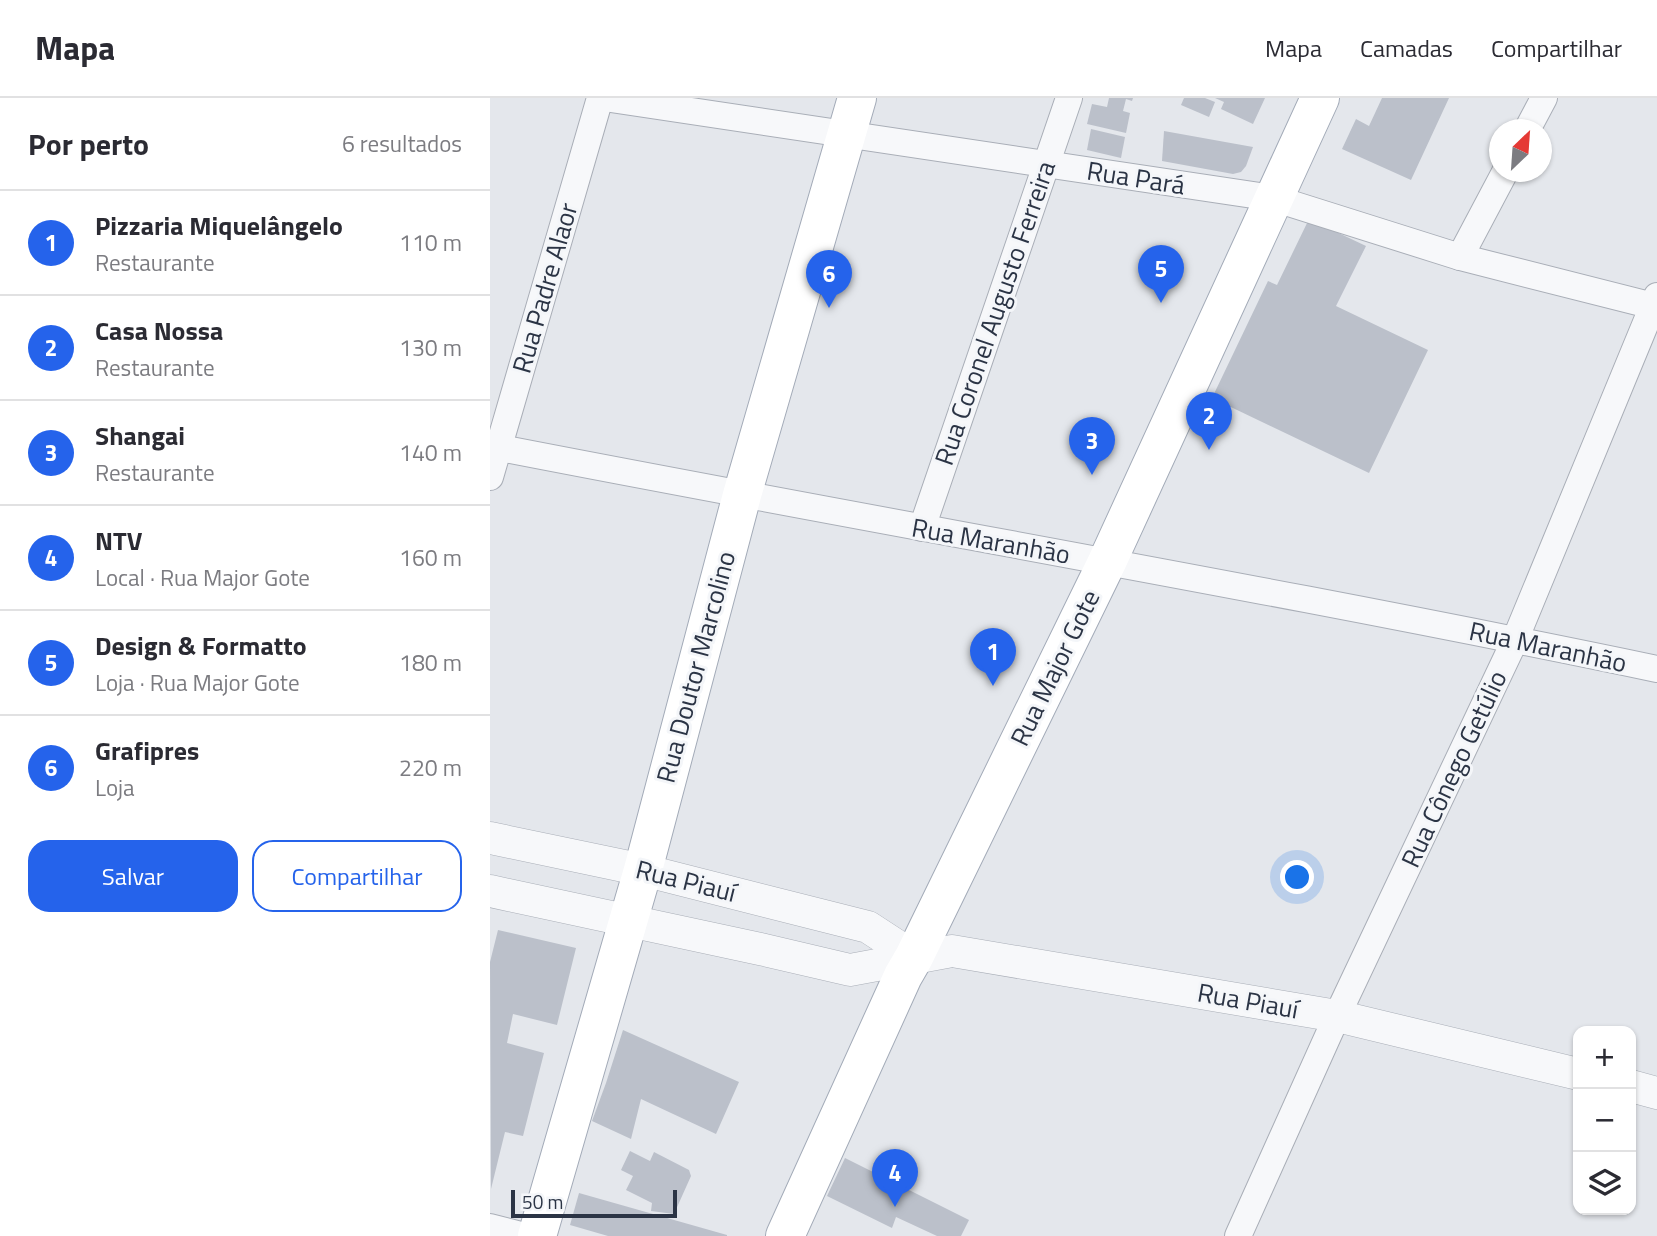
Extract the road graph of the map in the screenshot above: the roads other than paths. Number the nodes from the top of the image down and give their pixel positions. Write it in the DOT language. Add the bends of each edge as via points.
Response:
graph roads {
  1 [pos="602,98"];
  2 [pos="858,98"];
  3 [pos="1069,98"];
  4 [pos="1320,98"];
  5 [pos="1544,98"];
  6 [pos="1533,119"];
  7 [pos="848,135"];
  8 [pos="1046,164"];
  9 [pos="1500,182"];
  10 [pos="1273,198"];
  11 [pos="1460,257"];
  12 [pos="1656,303"];
  13 [pos="494,447"];
  14 [pos="490,477"];
  15 [pos="742,495"];
  16 [pos="922,528"];
  17 [pos="1107,562"];
  18 [pos="1515,640"];
  19 [pos="1657,669"];
  20 [pos="490,838"];
  21 [pos="643,870"];
  22 [pos="490,891"];
  23 [pos="628,921"];
  24 [pos="914,957"];
  25 [pos="1337,1016"];
  26 [pos="1573,1073"];
  27 [pos="1636,1087"];
  28 [pos="1657,1093"];
  29 [pos="490,1227"];
  30 [pos="525,1236"];
  31 [pos="537,1236"];
  32 [pos="785,1236"];
  33 [pos="1238,1236"];
  1 -- 7 [label="street, Rua Pará"];
  1 -- 13 [label="street, Rua Padre Alaor"];
  2 -- 7 [label="main road, Rua Doutor Marcolino"];
  3 -- 8 [label="street, Rua Coronel Augusto Ferreira"];
  4 -- 10 [label="main road, Rua Major Gote"];
  5 -- 6 [label="street"];
  7 -- 8 [label="street, Rua Pará"];
  7 -- 15 [label="main road, Rua Doutor Marcolino"];
  8 -- 10 [label="street, Rua Pará"];
  8 -- 16 [label="street, Rua Coronel Augusto Ferreira"];
  9 -- 11 [label="street"];
  10 -- 11 [label="street, Rua Pará"];
  10 -- 17 [label="main road, Rua Major Gote"];
  11 -- 12 [label="street, Rua Pará"];
  12 -- 18 [label="street, Rua Cônego Getúlio"];
  13 -- 14 [label="street, Rua Padre Alaor"];
  13 -- 15 [label="street, Rua Maranhão"];
  15 -- 16 [label="street, Rua Maranhão"];
  15 -- 21 [label="main road, Rua Doutor Marcolino"];
  16 -- 17 [label="street, Rua Maranhão"];
  17 -- 18 [label="street, Rua Maranhão"];
  17 -- 24 [label="main road, Rua Major Gote"];
  18 -- 19 [label="street, Rua Maranhão"];
  18 -- 25 [label="street, Rua Cônego Getúlio"];
  20 -- 21 [label="street, Rua Piauí"];
  21 -- 23 [label="main road, Rua Doutor Marcolino"];
  21 -- 24 [label="street, Rua Piauí" via="869,927"];
  22 -- 23 [label="street, Rua Piauí"];
  23 -- 24 [label="street, Rua Piauí" via="850,970"];
  23 -- 31 [label="main road, Rua Doutor Marcolino"];
  24 -- 25 [label="street, Rua Piauí" via="952,951"];
  24 -- 32 [label="main road, Rua Major Gote"];
  25 -- 26 [label="street, Rua Piauí"];
  25 -- 33 [label="street, Rua Cônego Getúlio"];
  27 -- 28 [label="street"];
  29 -- 30 [label="street"];
}
